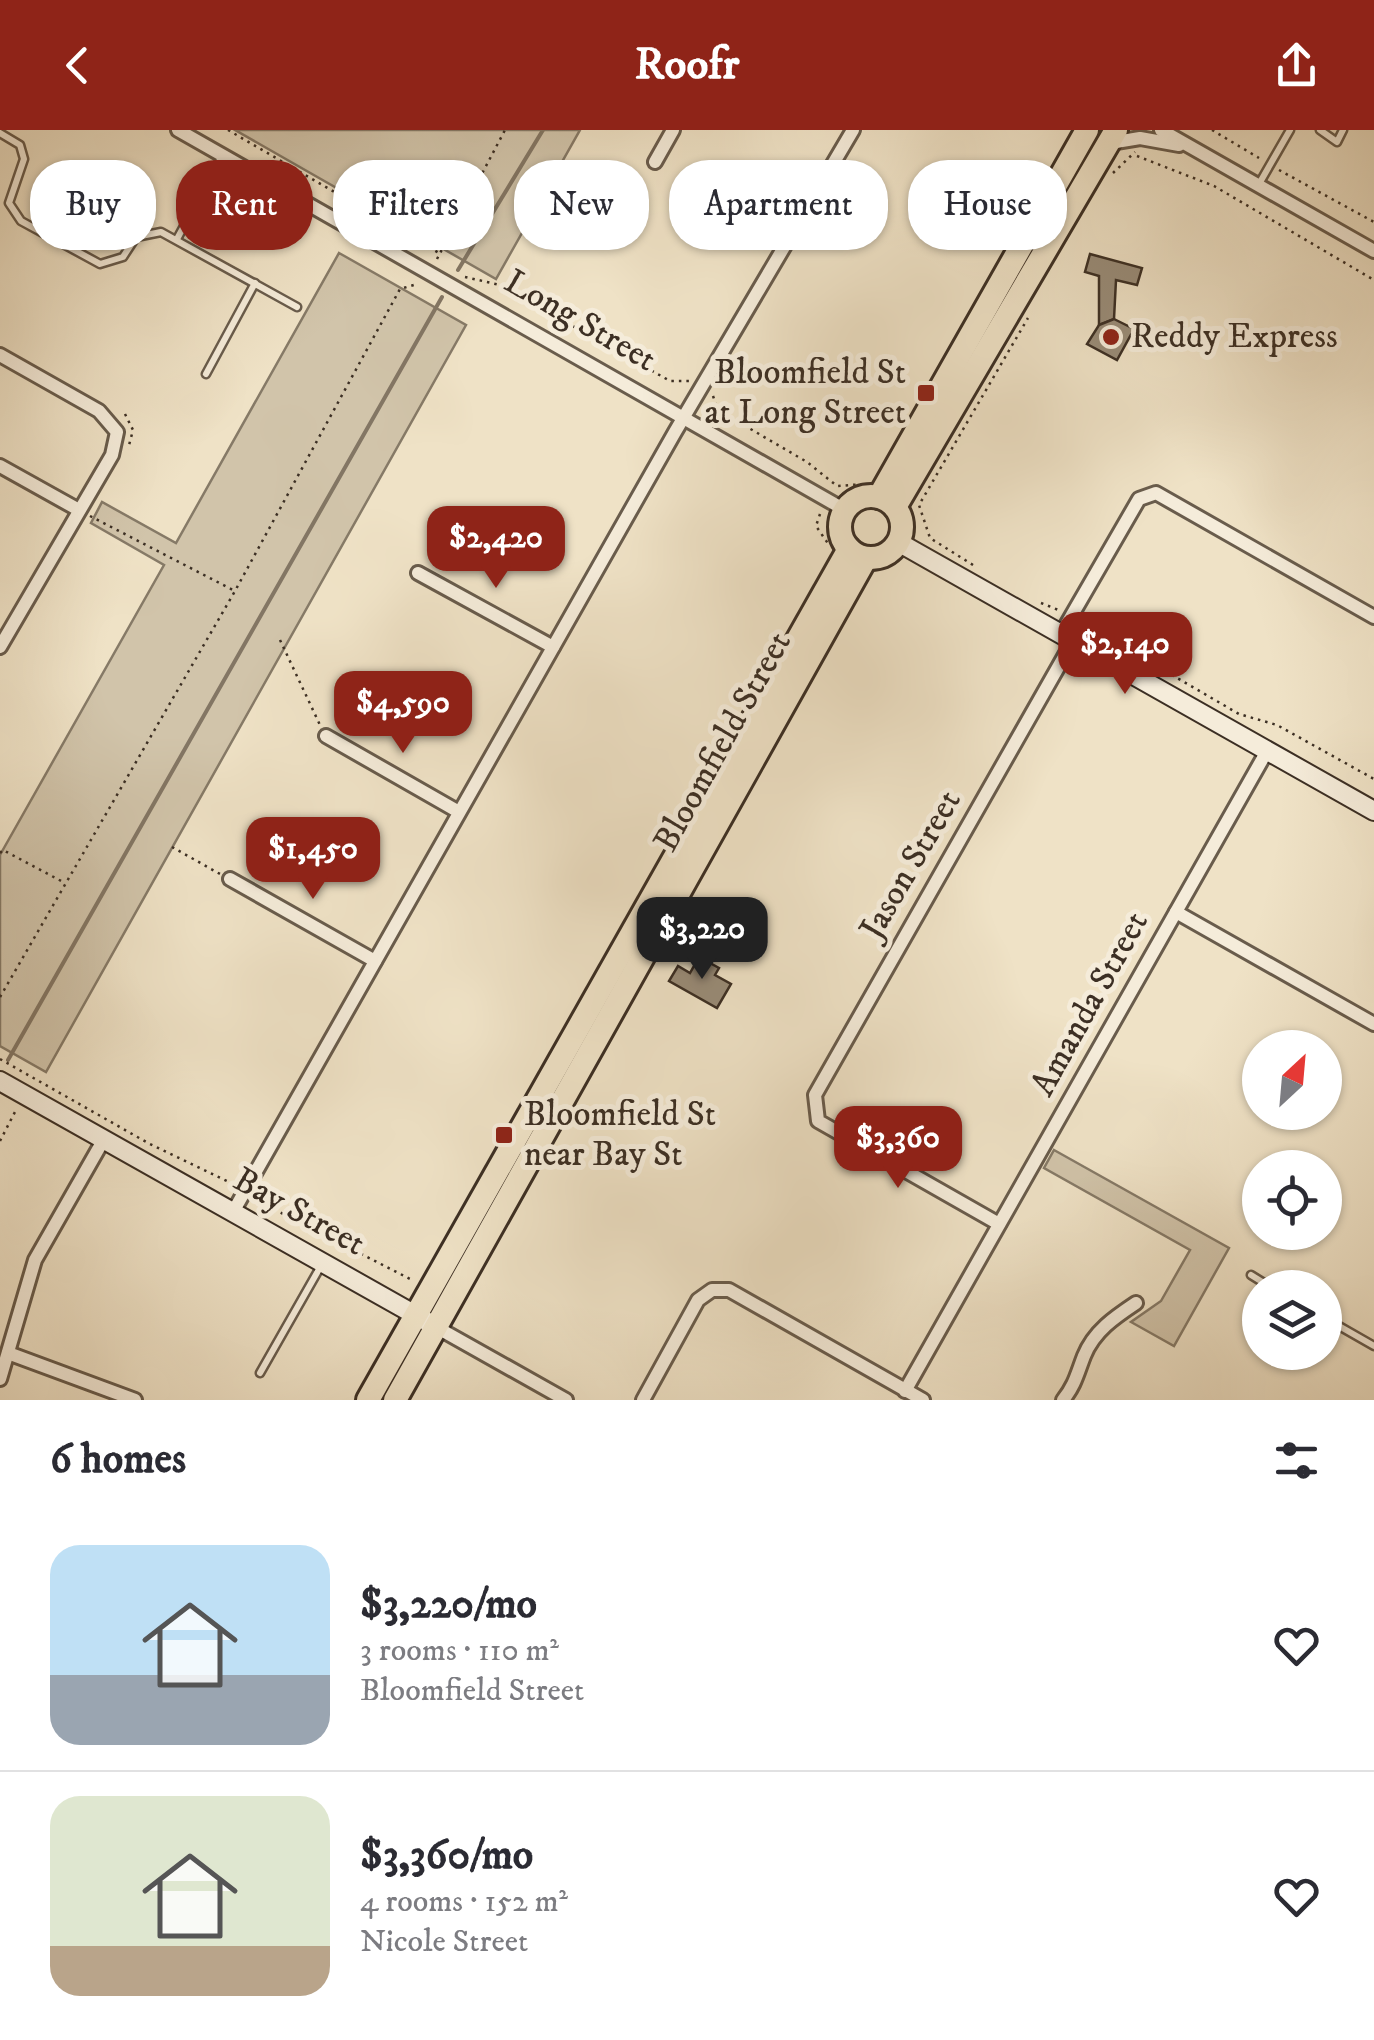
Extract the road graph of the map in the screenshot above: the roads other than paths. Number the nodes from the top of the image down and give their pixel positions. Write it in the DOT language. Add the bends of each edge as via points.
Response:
graph roads {
  1 [pos="178,130"];
  2 [pos="673,130"];
  3 [pos="853,130"];
  4 [pos="1087,130"];
  5 [pos="1162,130"];
  6 [pos="1290,130"];
  7 [pos="1320,130"];
  8 [pos="1343,130"];
  9 [pos="0,134"];
  10 [pos="1121,137"];
  11 [pos="1192,147"];
  12 [pos="223,155"];
  13 [pos="220,160"];
  14 [pos="655,162"];
  15 [pos="1258,185"];
  16 [pos="176,239"];
  17 [pos="196,250"];
  18 [pos="1374,251"];
  19 [pos="255,284"];
  20 [pos="298,307"];
  21 [pos="0,355"];
  22 [pos="206,374"];
  23 [pos="685,418"];
  24 [pos="0,466"];
  25 [pos="883,494"];
  26 [pos="79,510"];
  27 [pos="844,510"];
  28 [pos="898,542"];
  29 [pos="857,554"];
  30 [pos="418,573"];
  31 [pos="1374,617"];
  32 [pos="1067,637"];
  33 [pos="0,647"];
  34 [pos="553,647"];
  35 [pos="326,736"];
  36 [pos="1267,750"];
  37 [pos="1374,811"];
  38 [pos="459,812"];
  39 [pos="230,880"];
  40 [pos="1176,912"];
  41 [pos="375,960"];
  42 [pos="1374,1024"];
  43 [pos="0,1081"];
  44 [pos="104,1139"];
  45 [pos="233,1212"];
  46 [pos="999,1224"];
  47 [pos="323,1263"];
  48 [pos="1136,1303"];
  49 [pos="426,1321"];
  50 [pos="1342,1328"];
  51 [pos="1374,1346"];
  52 [pos="8,1353"];
  53 [pos="260,1374"];
  54 [pos="0,1378"];
  55 [pos="905,1391"];
  56 [pos="134,1400"];
  57 [pos="368,1400"];
  58 [pos="395,1400"];
  59 [pos="566,1400"];
  60 [pos="643,1400"];
  61 [pos="923,1400"];
  62 [pos="1062,1400"];
  1 -- 12 [label="street, Long Street"];
  2 -- 14 [label="street"];
  3 -- 23 [label="street"];
  4 -- 25 [label="highway"];
  5 -- 11 [label="street"];
  6 -- 15 [label="lane"];
  7 -- 8 [label="lane" via="1337,142"];
  9 -- 16 [label="lane" via="20,146 24,159 9,203 22,221 100,264 122,257 136,237 160,232"];
  10 -- 11 [label="street"];
  10 -- 25 [label="highway"];
  11 -- 15 [label="street"];
  12 -- 13 [label="lane"];
  12 -- 23 [label="street, Long Street"];
  15 -- 18 [label="street"];
  17 -- 19 [label="lane"];
  19 -- 20 [label="lane"];
  19 -- 22 [label="lane"];
  21 -- 26 [label="street" via="111,420 116,445"];
  23 -- 27 [label="street, Long Street"];
  23 -- 34 [label="street"];
  24 -- 26 [label="street"];
  25 -- 27 [label="highway" via="860,498"];
  25 -- 28 [label="highway" via="902,524"];
  26 -- 33 [label="street"];
  27 -- 29 [label="highway" via="840,531"];
  28 -- 29 [label="highway" via="885,555"];
  28 -- 32 [label="street"];
  29 -- 49 [label="highway, Bloomfield Street"];
  30 -- 34 [label="street"];
  31 -- 32 [label="street, Jason Street" via="1156,493 1139,498 1070,616"];
  32 -- 36 [label="street"];
  32 -- 46 [label="street, Jason Street" via="815,1095 818,1122"];
  34 -- 38 [label="street"];
  35 -- 38 [label="street"];
  36 -- 37 [label="street"];
  36 -- 40 [label="street, Amanda Street"];
  38 -- 41 [label="street"];
  39 -- 41 [label="street"];
  40 -- 42 [label="street"];
  40 -- 46 [label="street, Amanda Street"];
  41 -- 45 [label="street"];
  43 -- 44 [label="street, Bay Street"];
  44 -- 45 [label="street, Bay Street"];
  44 -- 52 [label="street" via="35,1260"];
  45 -- 47 [label="street, Bay Street"];
  46 -- 55 [label="street, Amanda Street"];
  47 -- 49 [label="street, Bay Street"];
  47 -- 53 [label="lane"];
  48 -- 62 [label="street" via="1105,1324"];
  49 -- 57 [label="highway"];
  49 -- 58 [label="highway"];
  49 -- 59 [label="street, Bay Street"];
  50 -- 51 [label="lane"];
  52 -- 54 [label="street"];
  52 -- 56 [label="street"];
  55 -- 60 [label="street" via="728,1290 712,1290 698,1300"];
  55 -- 61 [label="street"];
}
